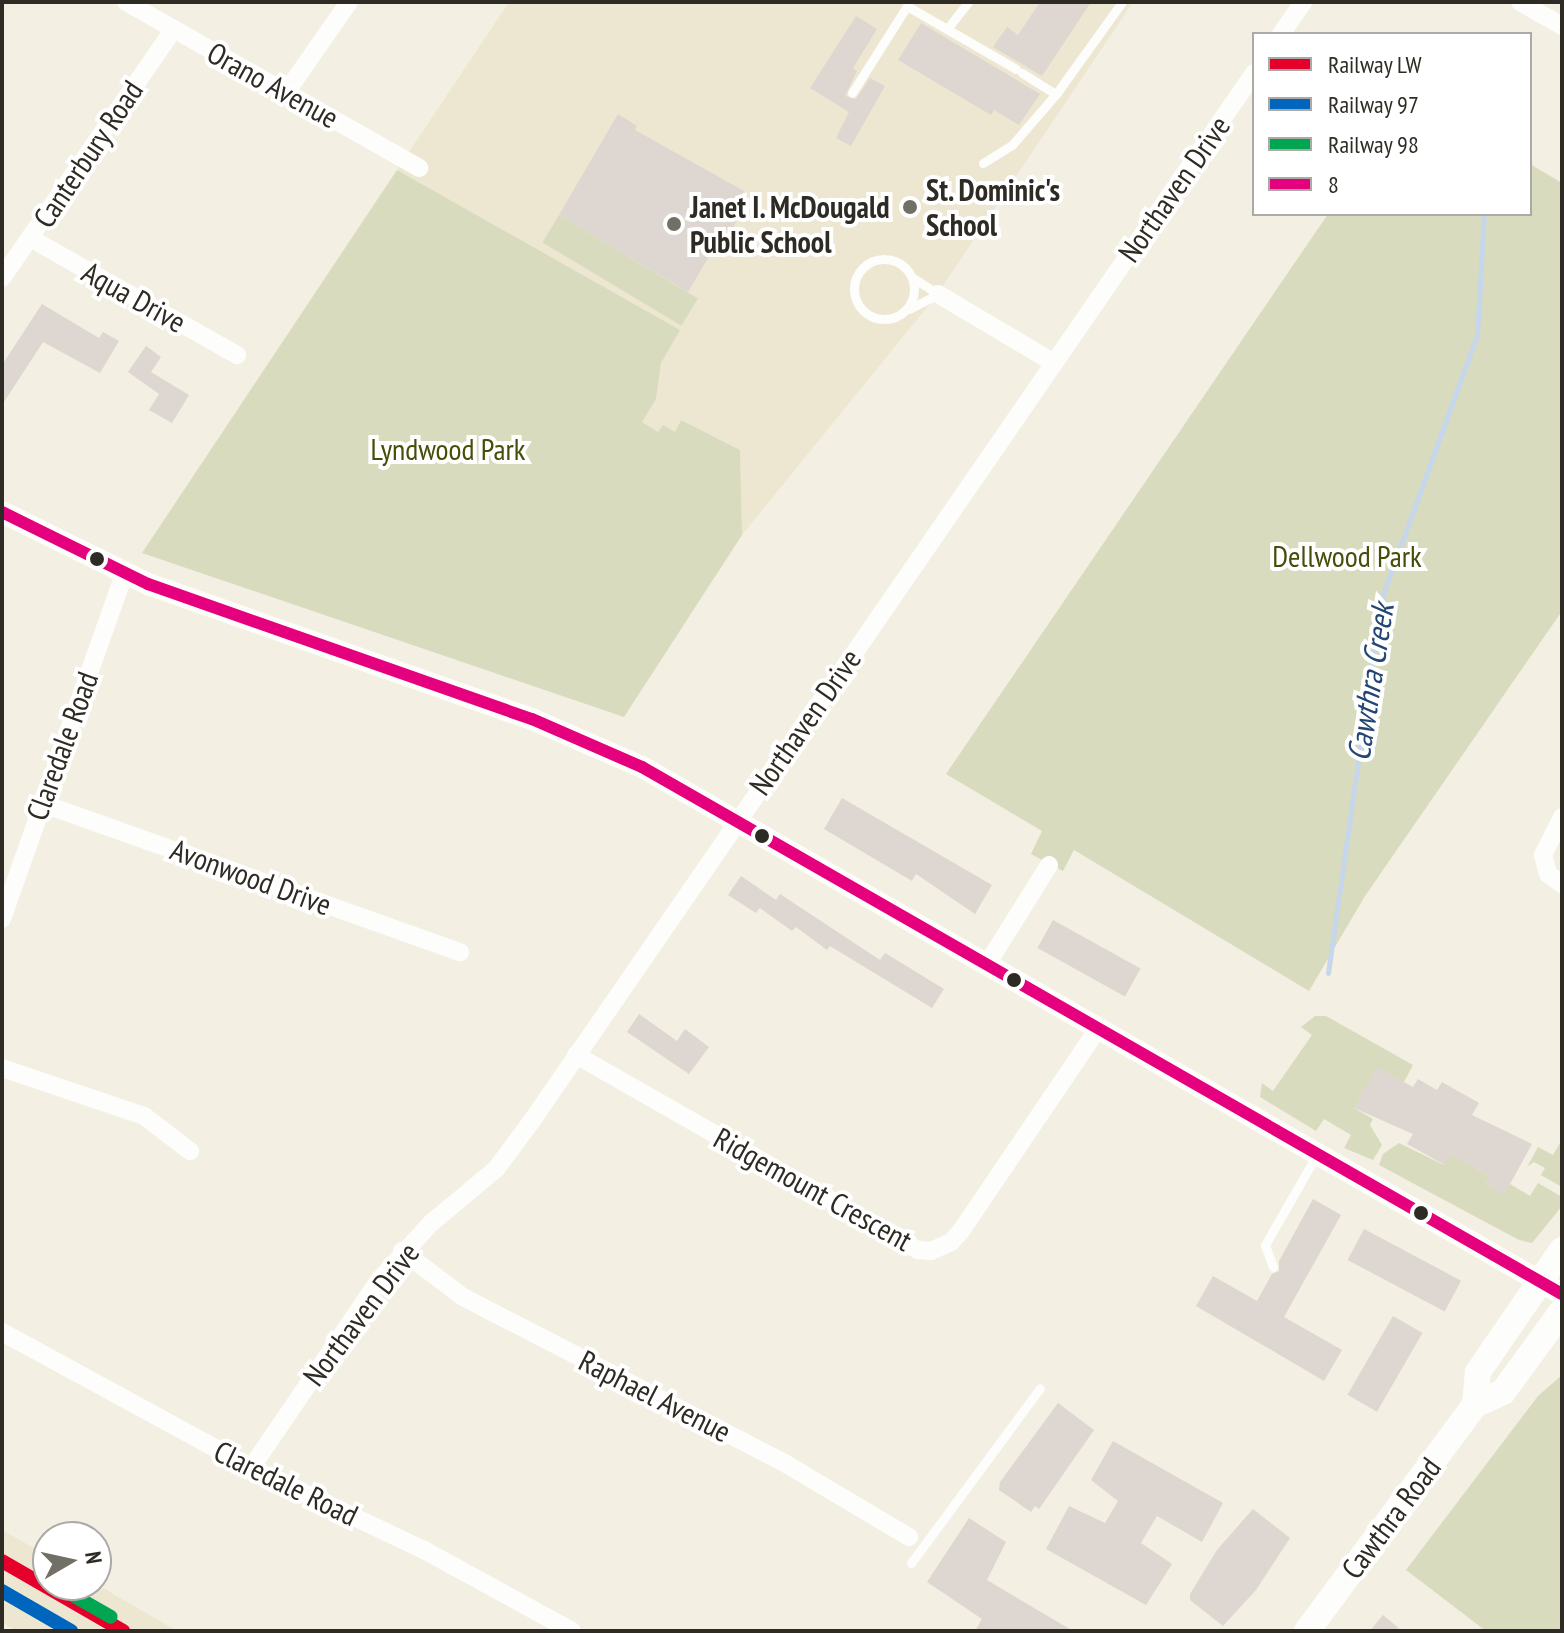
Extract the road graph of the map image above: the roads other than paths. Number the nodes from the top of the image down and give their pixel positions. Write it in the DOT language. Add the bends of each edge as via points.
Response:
graph roads {
  1 [pos="126,2"];
  2 [pos="349,2"];
  3 [pos="968,2"];
  4 [pos="1122,2"];
  5 [pos="1303,2"];
  6 [pos="1520,2"];
  7 [pos="1562,26"];
  8 [pos="947,29"];
  9 [pos="173,30"];
  10 [pos="1282,32"];
  11 [pos="1252,76"];
  12 [pos="287,91"];
  13 [pos="852,93"];
  14 [pos="1056,94"];
  15 [pos="983,163"];
  16 [pos="419,168"];
  17 [pos="30,238"];
  18 [pos="2,278"];
  19 [pos="913,278"];
  20 [pos="938,294"];
  21 [pos="899,316"];
  22 [pos="237,355"];
  23 [pos="1054,363"];
  24 [pos="2,512"];
  25 [pos="124,574"];
  26 [pos="41,803"];
  27 [pos="1562,817"];
  28 [pos="736,820"];
  29 [pos="1049,865"];
  30 [pos="1562,884"];
  31 [pos="2,919"];
  32 [pos="460,952"];
  33 [pos="986,966"];
  34 [pos="1098,1029"];
  35 [pos="576,1055"];
  36 [pos="2,1068"];
  37 [pos="190,1151"];
  38 [pos="1318,1153"];
  39 [pos="1562,1250"];
  40 [pos="402,1251"];
  41 [pos="1273,1267"];
  42 [pos="1540,1280"];
  43 [pos="1562,1294"];
  44 [pos="1562,1311"];
  45 [pos="2,1332"];
  46 [pos="1040,1388"];
  47 [pos="1475,1405"];
  48 [pos="251,1468"];
  49 [pos="909,1537"];
  50 [pos="911,1563"];
  51 [pos="572,1631"];
  52 [pos="1307,1631"];
  1 -- 9 [label="street, Orano Avenue"];
  2 -- 12 [label="street"];
  3 -- 8 [label="lane"];
  4 -- 14 [label="lane"];
  5 -- 10 [label="street"];
  6 -- 7 [label="street"];
  8 -- 13 [label="lane" via="907,6"];
  8 -- 14 [label="lane"];
  9 -- 12 [label="street, Orano Avenue"];
  9 -- 17 [label="street, Canterbury Road"];
  11 -- 23 [label="street, Northaven Drive"];
  12 -- 16 [label="street, Orano Avenue"];
  14 -- 15 [label="lane" via="1012,145"];
  17 -- 18 [label="street, Canterbury Road"];
  17 -- 22 [label="street, Aqua Drive"];
  19 -- 20 [label="lane"];
  19 -- 21 [label="lane" via="912,299"];
  19 -- 21 [label="lane" via="903,265 883,258 864,265 853,284 865,313 874,318"];
  20 -- 21 [label="lane"];
  20 -- 23 [label="street"];
  23 -- 28 [label="street, Northaven Drive"];
  24 -- 25 [label="street"];
  25 -- 26 [label="street, Claredale Road"];
  25 -- 28 [label="street" via="598,746"];
  26 -- 31 [label="street, Claredale Road"];
  26 -- 32 [label="street, Avonwood Drive"];
  27 -- 30 [label="street" via="1543,855 1548,874"];
  28 -- 33 [label="street"];
  28 -- 35 [label="street, Northaven Drive"];
  29 -- 33 [label="street"];
  33 -- 34 [label="street"];
  34 -- 35 [label="street, Ridgemount Crescent" via="961,1231 931,1251 918,1250"];
  34 -- 38 [label="street"];
  35 -- 40 [label="street, Northaven Drive" via="496,1169"];
  36 -- 37 [label="street" via="144,1116"];
  38 -- 41 [label="lane" via="1265,1245"];
  38 -- 42 [label="street"];
  39 -- 42 [label="main road, Cawthra Road"];
  40 -- 48 [label="street, Northaven Drive"];
  40 -- 49 [label="street, Raphael Avenue" via="483,1309 781,1461"];
  42 -- 43 [label="street"];
  42 -- 47 [label="main road, Cawthra Road" via="1478,1372"];
  44 -- 47 [label="main road, Cawthra Road" via="1503,1392"];
  45 -- 48 [label="street, Claredale Road"];
  46 -- 50 [label="lane"];
  47 -- 52 [label="main road, Cawthra Road"];
  48 -- 51 [label="street, Claredale Road" via="424,1550"];
}
